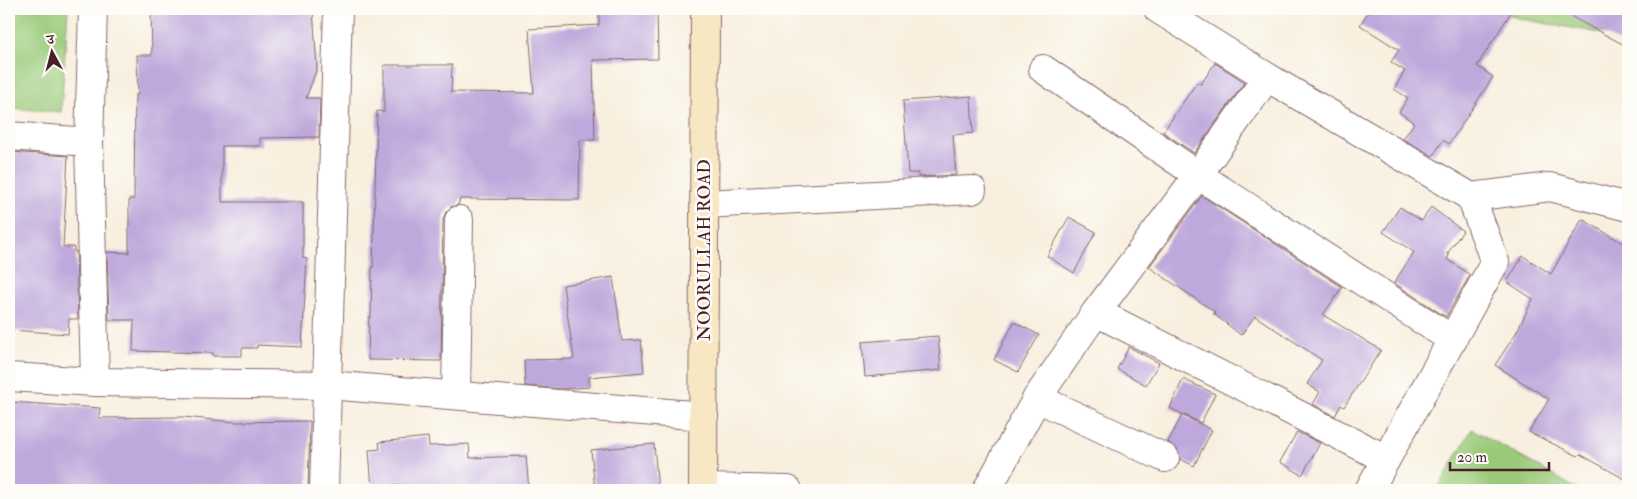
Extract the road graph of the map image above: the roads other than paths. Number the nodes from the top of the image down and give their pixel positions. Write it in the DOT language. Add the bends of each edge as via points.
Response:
graph roads {
  1 [pos="93,9"];
  2 [pos="338,9"];
  3 [pos="706,9"];
  4 [pos="1158,9"];
  5 [pos="1043,69"];
  6 [pos="1267,77"];
  7 [pos="9,136"];
  8 [pos="89,142"];
  9 [pos="1198,175"];
  10 [pos="972,190"];
  11 [pos="1471,197"];
  12 [pos="705,204"];
  13 [pos="1628,207"];
  14 [pos="459,220"];
  15 [pos="1096,312"];
  16 [pos="1453,340"];
  17 [pos="9,377"];
  18 [pos="95,382"];
  19 [pos="328,385"];
  20 [pos="456,395"];
  21 [pos="1037,398"];
  22 [pos="704,416"];
  23 [pos="1165,458"];
  24 [pos="1386,459"];
  25 [pos="703,489"];
  26 [pos="324,490"];
  27 [pos="788,490"];
  28 [pos="987,490"];
  29 [pos="1370,490"];
  1 -- 8 [label="street"];
  2 -- 19 [label="street"];
  3 -- 12 [label="main road, NOORULLAH ROAD"];
  4 -- 6 [label="street"];
  5 -- 9 [label="street"];
  6 -- 9 [label="street"];
  6 -- 11 [label="street"];
  7 -- 8 [label="street"];
  8 -- 18 [label="street"];
  9 -- 15 [label="street"];
  9 -- 16 [label="street"];
  10 -- 12 [label="street"];
  11 -- 13 [label="street" via="1550,186"];
  11 -- 16 [label="street" via="1495,262"];
  12 -- 22 [label="main road, NOORULLAH ROAD"];
  14 -- 20 [label="street"];
  15 -- 21 [label="street"];
  15 -- 24 [label="street"];
  16 -- 24 [label="street"];
  17 -- 18 [label="street"];
  18 -- 19 [label="street"];
  19 -- 20 [label="street"];
  19 -- 26 [label="street"];
  20 -- 22 [label="street"];
  21 -- 23 [label="street"];
  21 -- 28 [label="street"];
  22 -- 25 [label="main road, NOORULLAH ROAD"];
  24 -- 29 [label="street"];
  25 -- 27 [label="street"];
}
